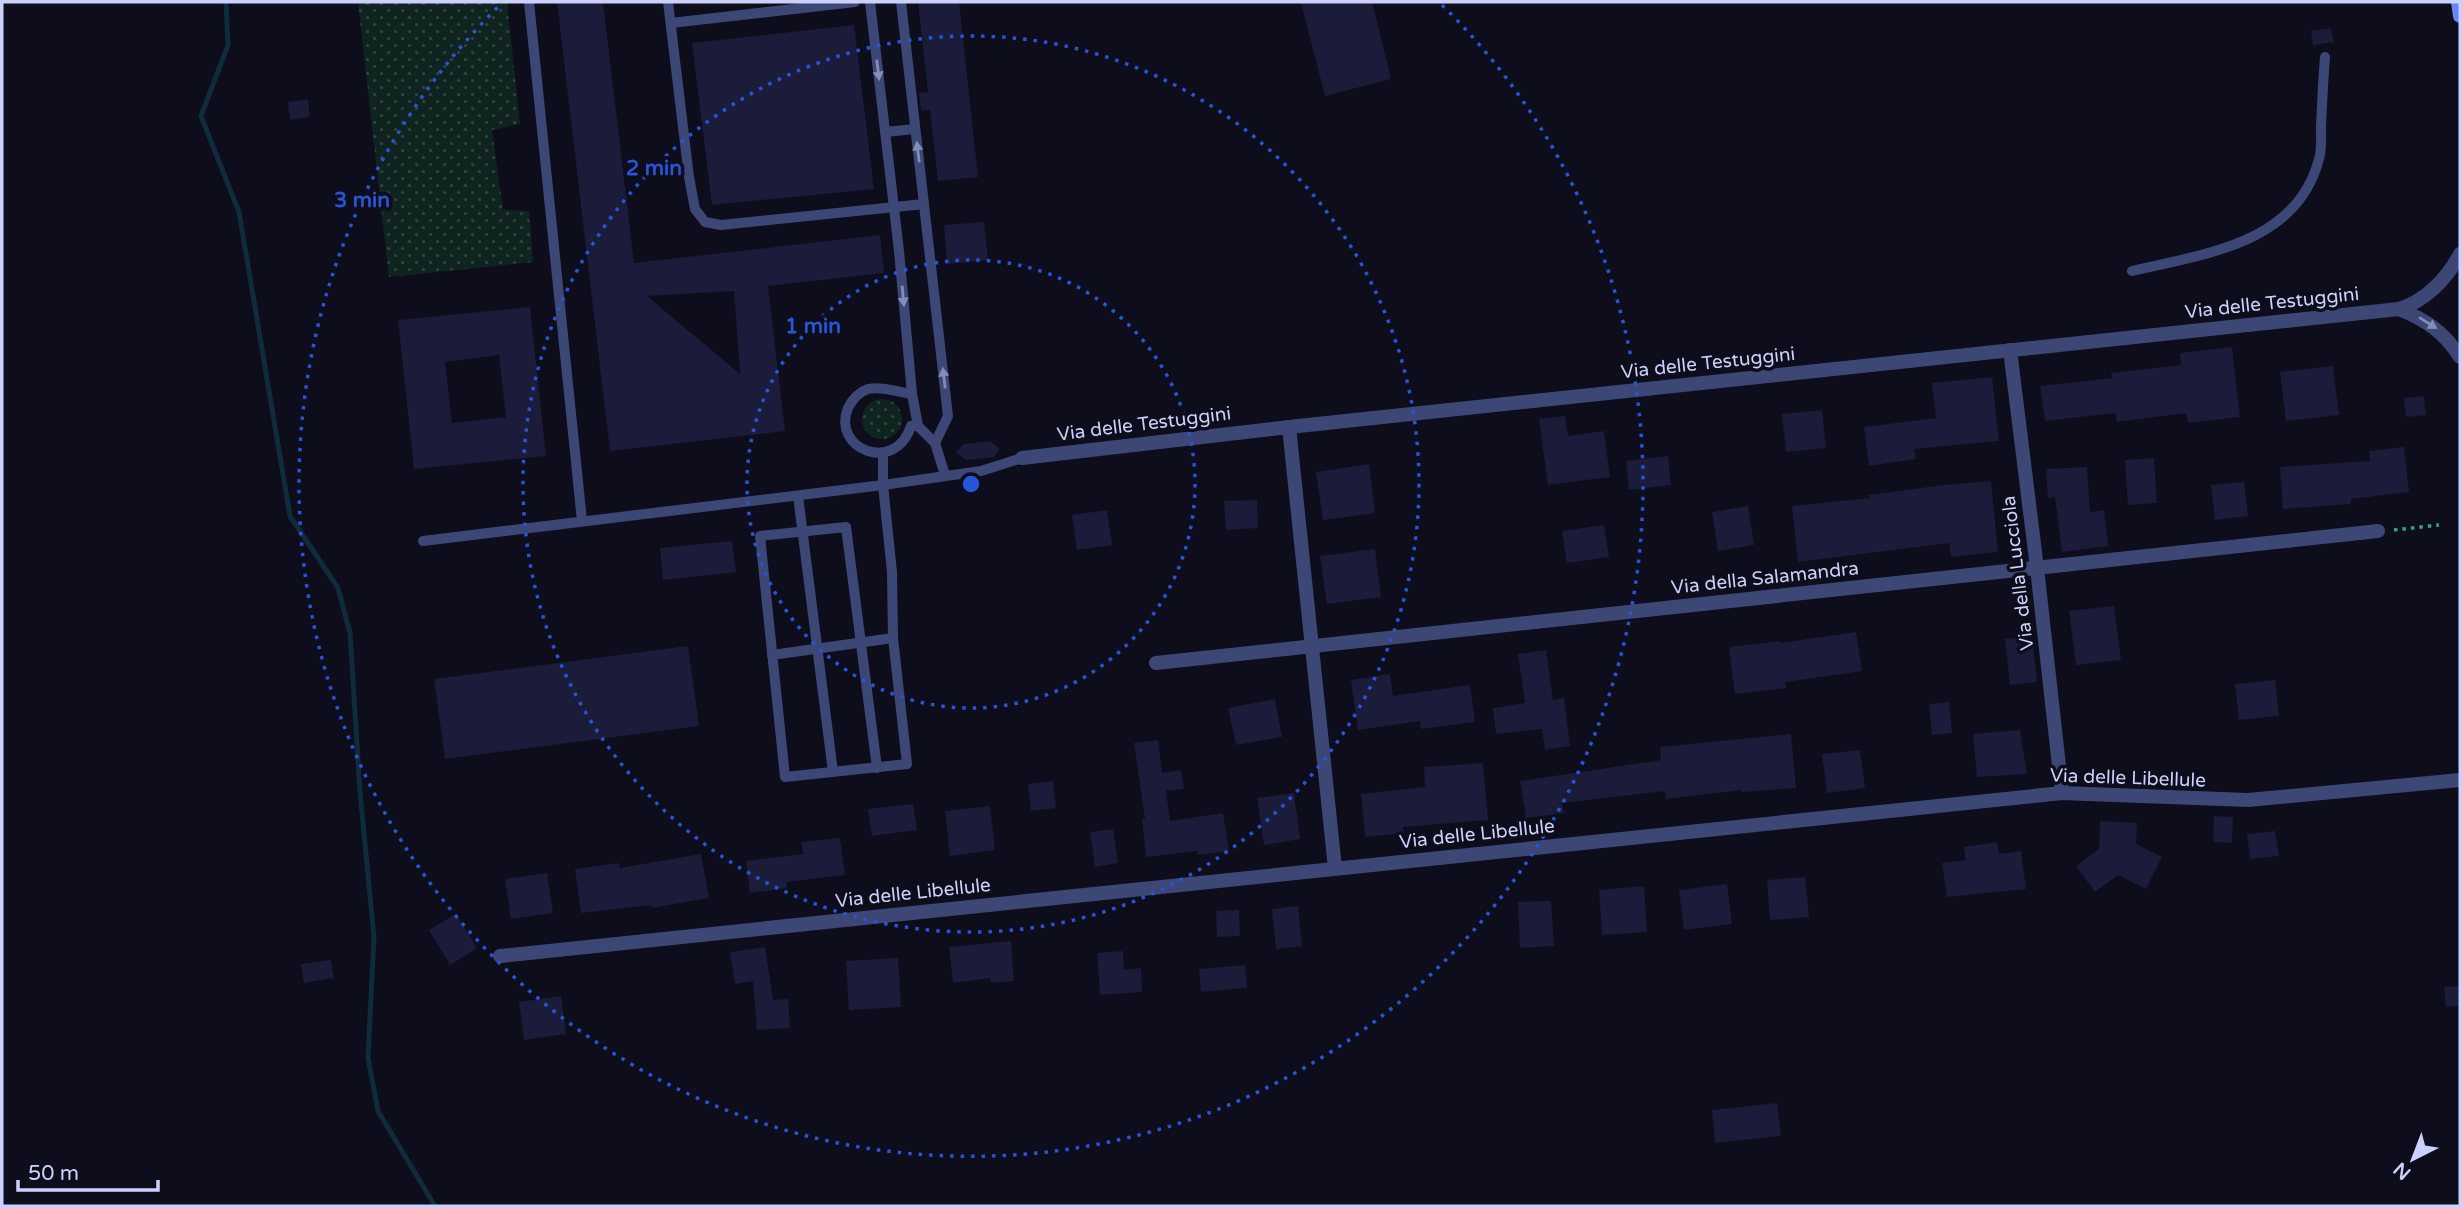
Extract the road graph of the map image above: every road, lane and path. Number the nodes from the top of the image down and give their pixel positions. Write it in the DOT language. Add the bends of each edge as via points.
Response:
graph roads {
  1 [pos="529,2"];
  2 [pos="668,2"];
  3 [pos="855,2"];
  4 [pos="870,2"];
  5 [pos="901,2"];
  6 [pos="2458,2"];
  7 [pos="2460,16"];
  8 [pos="671,23"];
  9 [pos="2325,57"];
  10 [pos="915,130"];
  11 [pos="885,132"];
  12 [pos="924,204"];
  13 [pos="893,207"];
  14 [pos="2460,254"];
  15 [pos="2132,271"];
  16 [pos="2399,309"];
  17 [pos="2010,350"];
  18 [pos="2460,357"];
  19 [pos="912,394"];
  20 [pos="919,426"];
  21 [pos="1289,427"];
  22 [pos="935,443"];
  23 [pos="883,453"];
  24 [pos="1022,458"];
  25 [pos="945,475"];
  26 [pos="883,485"];
  27 [pos="798,496"];
  28 [pos="582,521"];
  29 [pos="2439,526"];
  30 [pos="2378,531"];
  31 [pos="803,532"];
  32 [pos="424,541"];
  33 [pos="2038,568"];
  34 [pos="893,638"];
  35 [pos="860,643"];
  36 [pos="1313,646"];
  37 [pos="818,650"];
  38 [pos="772,654"];
  39 [pos="1156,663"];
  40 [pos="877,768"];
  41 [pos="833,772"];
  42 [pos="2460,779"];
  43 [pos="2062,793"];
  44 [pos="1335,867"];
  45 [pos="500,956"];
  1 -- 28 [label="lane"];
  2 -- 8 [label="lane"];
  3 -- 8 [label="lane"];
  4 -- 11 [label="lane, one-way"];
  5 -- 10 [label="lane"];
  6 -- 7 [label="main road"];
  8 -- 13 [label="lane" via="689,177 695,209 705,222 721,225"];
  9 -- 15 [label="lane" via="2320,157 2310,185 2297,202 2265,231 2227,249"];
  10 -- 11 [label="lane"];
  12 -- 10 [label="lane, one-way"];
  11 -- 13 [label="lane"];
  12 -- 13 [label="lane"];
  22 -- 12 [label="lane, one-way" via="948,416"];
  13 -- 19 [label="lane, one-way"];
  14 -- 16 [label="street" via="2436,286"];
  16 -- 17 [label="street, Via delle Testuggini"];
  16 -- 18 [label="street, one-way" via="2436,328"];
  17 -- 21 [label="street, Via delle Testuggini"];
  17 -- 33 [label="street, Via della Lucciola"];
  19 -- 20 [label="lane"];
  19 -- 23 [label="lane" via="870,388 847,410 845,422 854,442 862,449"];
  20 -- 22 [label="lane"];
  20 -- 23 [label="lane" via="911,426 902,444"];
  21 -- 24 [label="street, Via delle Testuggini"];
  21 -- 36 [label="street"];
  22 -- 25 [label="lane"];
  23 -- 26 [label="lane"];
  24 -- 25 [label="lane" via="981,471"];
  25 -- 26 [label="lane"];
  26 -- 27 [label="lane"];
  26 -- 34 [label="lane"];
  27 -- 28 [label="lane"];
  27 -- 31 [label="lane"];
  28 -- 32 [label="lane"];
  29 -- 30 [label="path"];
  30 -- 33 [label="street, Via della Salamandra"];
  31 -- 35 [label="lane" via="846,527"];
  31 -- 37 [label="lane"];
  31 -- 38 [label="lane" via="760,536"];
  33 -- 36 [label="street, Via della Salamandra"];
  33 -- 43 [label="street, Via della Lucciola"];
  34 -- 35 [label="lane"];
  34 -- 40 [label="lane" via="907,764"];
  35 -- 37 [label="lane"];
  35 -- 40 [label="lane"];
  36 -- 39 [label="street, Via della Salamandra"];
  36 -- 44 [label="street"];
  37 -- 38 [label="lane"];
  37 -- 41 [label="lane"];
  38 -- 41 [label="lane" via="785,777"];
  40 -- 41 [label="lane"];
  42 -- 43 [label="street, Via delle Libellule" via="2248,800"];
  43 -- 44 [label="street, Via delle Libellule"];
  44 -- 45 [label="street, Via delle Libellule"];
}
